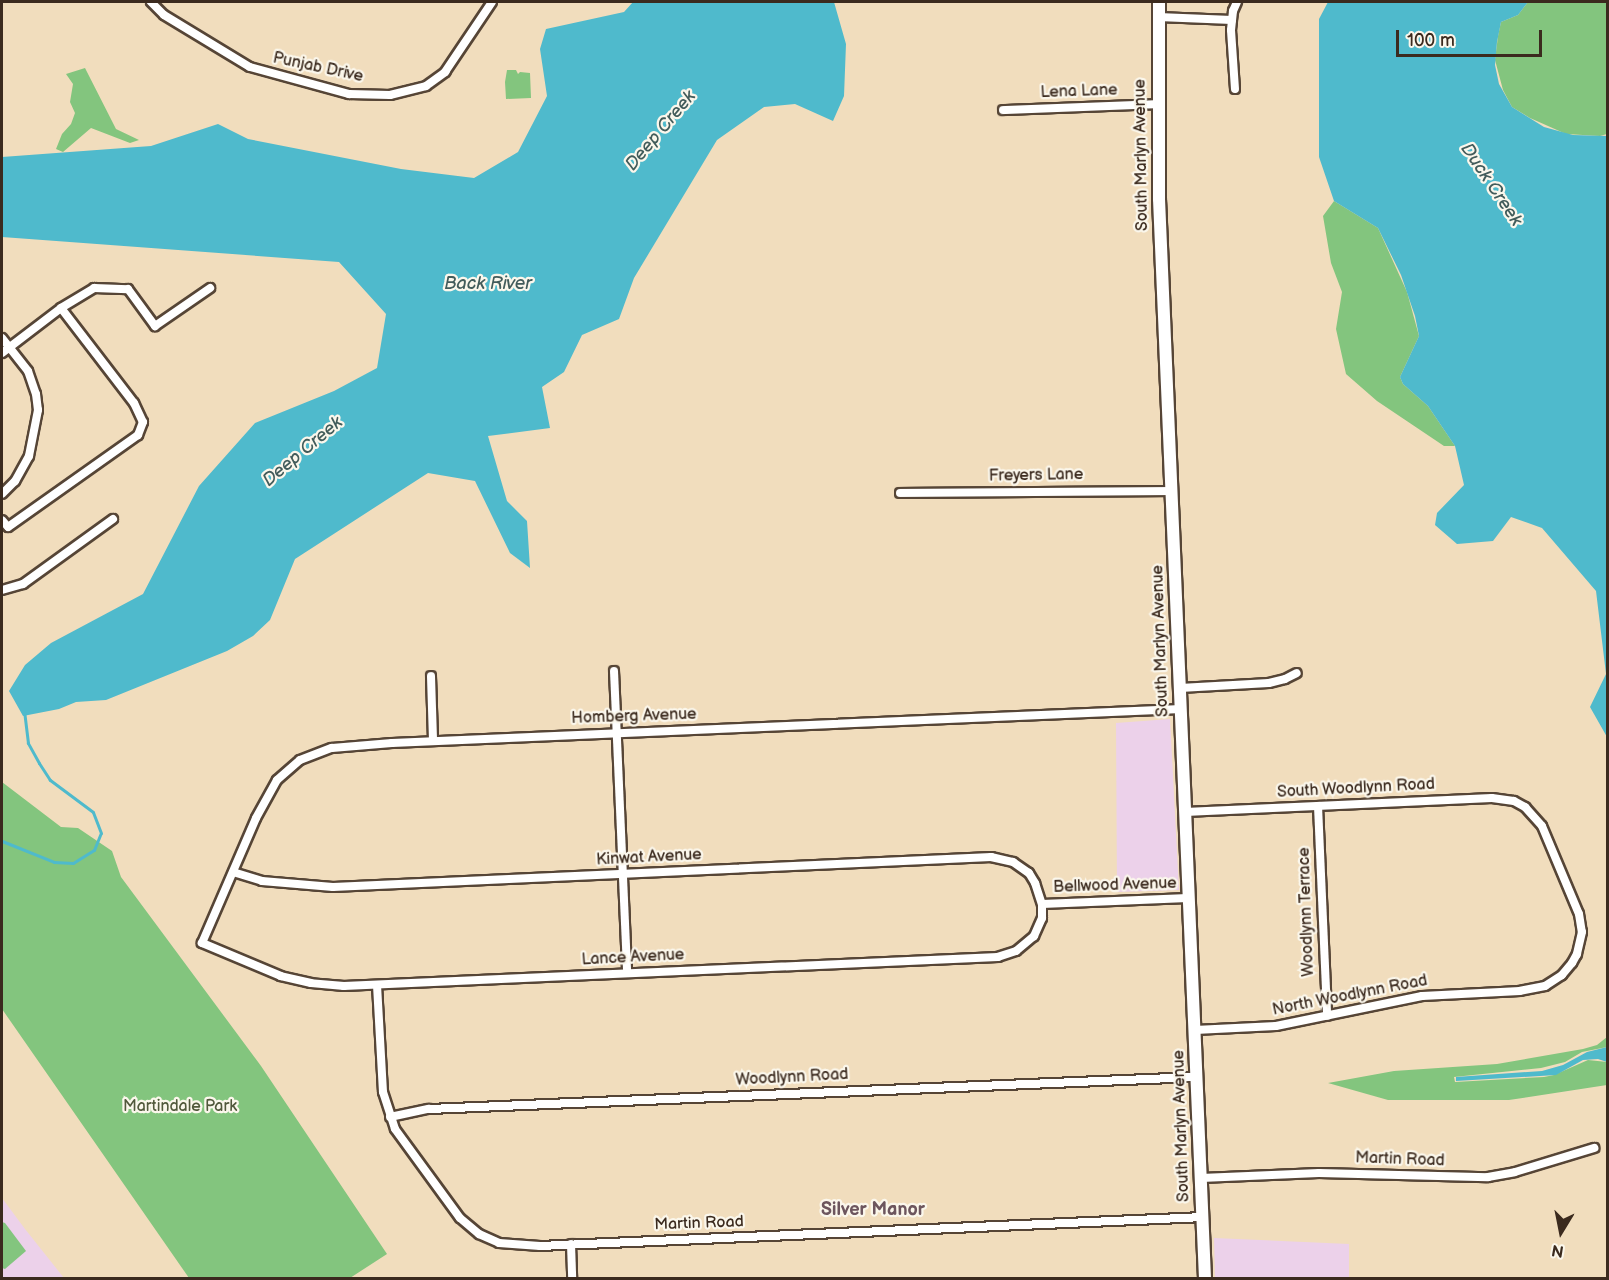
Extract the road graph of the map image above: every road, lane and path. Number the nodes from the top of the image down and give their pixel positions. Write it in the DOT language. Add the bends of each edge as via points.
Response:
graph roads {
  1 [pos="151,2"];
  2 [pos="492,2"];
  3 [pos="1159,2"];
  4 [pos="1237,2"];
  5 [pos="1158,17"];
  6 [pos="1232,20"];
  7 [pos="1235,89"];
  8 [pos="1157,104"];
  9 [pos="1003,110"];
  10 [pos="210,288"];
  11 [pos="61,308"];
  12 [pos="2,338"];
  13 [pos="9,346"];
  14 [pos="2,353"];
  15 [pos="1171,491"];
  16 [pos="900,493"];
  17 [pos="2,494"];
  18 [pos="113,519"];
  19 [pos="2,520"];
  20 [pos="2,590"];
  21 [pos="615,671"];
  22 [pos="1297,673"];
  23 [pos="431,676"];
  24 [pos="1180,688"];
  25 [pos="1181,709"];
  26 [pos="617,733"];
  27 [pos="433,741"];
  28 [pos="1318,806"];
  29 [pos="1185,813"];
  30 [pos="233,872"];
  31 [pos="623,874"];
  32 [pos="1188,898"];
  33 [pos="1042,904"];
  34 [pos="202,943"];
  35 [pos="1572,963"];
  36 [pos="627,974"];
  37 [pos="377,985"];
  38 [pos="1326,1016"];
  39 [pos="1195,1030"];
  40 [pos="1197,1077"];
  41 [pos="390,1117"];
  42 [pos="1594,1148"];
  43 [pos="1201,1178"];
  44 [pos="1203,1217"];
  45 [pos="571,1244"];
  46 [pos="572,1278"];
  47 [pos="1205,1278"];
  1 -- 2 [label="street, Punjab Drive" via="164,15 250,67 349,94 390,95 426,87 445,72"];
  3 -- 5 [label="street, South Marlyn Avenue"];
  4 -- 6 [label="street"];
  5 -- 6 [label="street"];
  5 -- 8 [label="street, South Marlyn Avenue"];
  6 -- 7 [label="street"];
  8 -- 9 [label="street, Lena Lane"];
  8 -- 15 [label="street, South Marlyn Avenue"];
  10 -- 11 [label="street" via="155,326 128,289 94,288"];
  11 -- 13 [label="street"];
  11 -- 19 [label="street" via="134,403 142,416 142,429 8,527"];
  12 -- 13 [label="street"];
  13 -- 14 [label="street"];
  13 -- 17 [label="street" via="32,380 38,417 29,456 15,481"];
  15 -- 16 [label="street, Freyers Lane"];
  15 -- 24 [label="street, South Marlyn Avenue"];
  18 -- 20 [label="street" via="23,584"];
  21 -- 26 [label="street"];
  22 -- 24 [label="street" via="1269,683"];
  23 -- 27 [label="street"];
  24 -- 25 [label="street, South Marlyn Avenue"];
  25 -- 26 [label="street, Homberg Avenue"];
  25 -- 29 [label="street, South Marlyn Avenue"];
  26 -- 27 [label="street, Homberg Avenue"];
  26 -- 31 [label="street"];
  27 -- 30 [label="street, Homberg Avenue" via="352,745 300,760 277,780 266,798"];
  28 -- 29 [label="street, South Woodlynn Road"];
  28 -- 35 [label="street, South Woodlynn Road" via="1492,798 1525,807 1542,826 1579,914 1581,943"];
  28 -- 38 [label="street, Woodlynn Terrace"];
  29 -- 32 [label="street, South Marlyn Avenue"];
  30 -- 31 [label="street, Kinwat Avenue" via="271,882 333,887"];
  30 -- 34 [label="street, Homberg Avenue"];
  31 -- 33 [label="street, Kinwat Avenue" via="991,857 1013,862 1029,873"];
  31 -- 36 [label="street"];
  32 -- 33 [label="street, Bellwood Avenue"];
  32 -- 39 [label="street, South Marlyn Avenue"];
  33 -- 36 [label="street, Lance Avenue" via="1042,918 1034,936 1016,951 998,957"];
  34 -- 37 [label="street, Lance Avenue" via="281,976 325,985"];
  35 -- 38 [label="street, North Woodlynn Road" via="1554,981 1534,989 1422,996"];
  36 -- 37 [label="street, Lance Avenue"];
  37 -- 41 [label="street, Martin Road" via="381,1076"];
  38 -- 39 [label="street, North Woodlynn Road" via="1276,1026"];
  39 -- 40 [label="street, South Marlyn Avenue"];
  40 -- 41 [label="street, Woodlynn Road" via="437,1109"];
  40 -- 43 [label="street, South Marlyn Avenue"];
  41 -- 45 [label="street, Martin Road" via="402,1140 460,1218 479,1234 511,1246"];
  42 -- 43 [label="street, Martin Road" via="1515,1172 1488,1176 1319,1173"];
  43 -- 44 [label="street, South Marlyn Avenue"];
  44 -- 45 [label="street, Martin Road"];
  44 -- 47 [label="street, South Marlyn Avenue"];
  45 -- 46 [label="street"];
}
